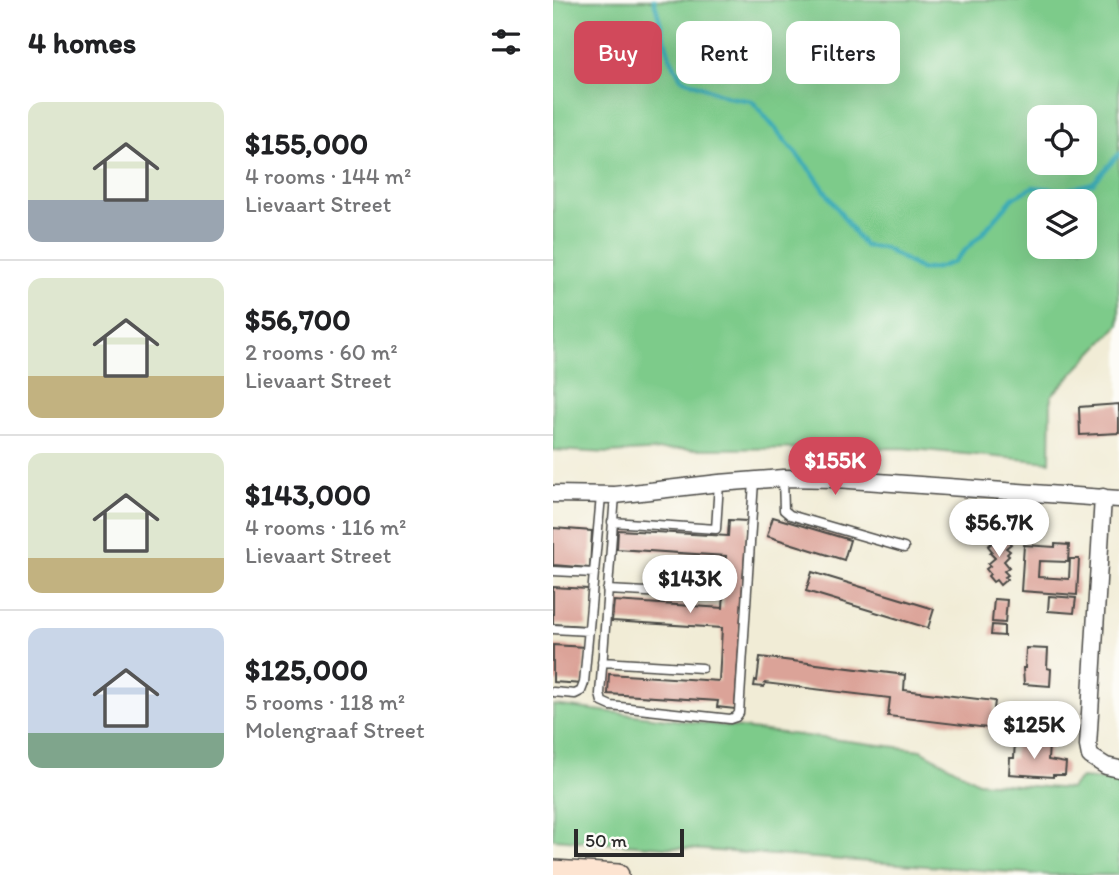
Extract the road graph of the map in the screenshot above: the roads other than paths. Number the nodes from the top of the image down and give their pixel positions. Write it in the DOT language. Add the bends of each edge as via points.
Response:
graph roads {
  1 [pos="783,478"];
  2 [pos="754,480"];
  3 [pos="719,483"];
  4 [pos="553,494"];
  5 [pos="608,495"];
  6 [pos="1111,498"];
  7 [pos="613,523"];
  8 [pos="904,548"];
  9 [pos="553,571"];
  10 [pos="594,573"];
  11 [pos="607,590"];
  12 [pos="706,595"];
  13 [pos="553,629"];
  14 [pos="589,631"];
  15 [pos="602,662"];
  16 [pos="702,668"];
  17 [pos="553,692"];
  18 [pos="1119,769"];
  19 [pos="553,871"];
  20 [pos="618,875"];
  1 -- 2 [label="street"];
  1 -- 6 [label="street"];
  1 -- 8 [label="lane" via="784,510 790,515"];
  2 -- 3 [label="street"];
  2 -- 15 [label="lane" via="736,717 611,706 602,702 600,694"];
  3 -- 5 [label="street"];
  3 -- 7 [label="lane" via="716,529"];
  4 -- 5 [label="street"];
  5 -- 7 [label="lane"];
  5 -- 10 [label="lane"];
  6 -- 18 [label="street" via="1088,746 1097,762"];
  7 -- 11 [label="lane"];
  9 -- 10 [label="lane"];
  10 -- 14 [label="lane"];
  11 -- 12 [label="lane"];
  11 -- 15 [label="lane"];
  13 -- 14 [label="lane"];
  14 -- 17 [label="lane" via="581,691"];
  15 -- 16 [label="lane"];
  19 -- 20 [label="main road"];
}
